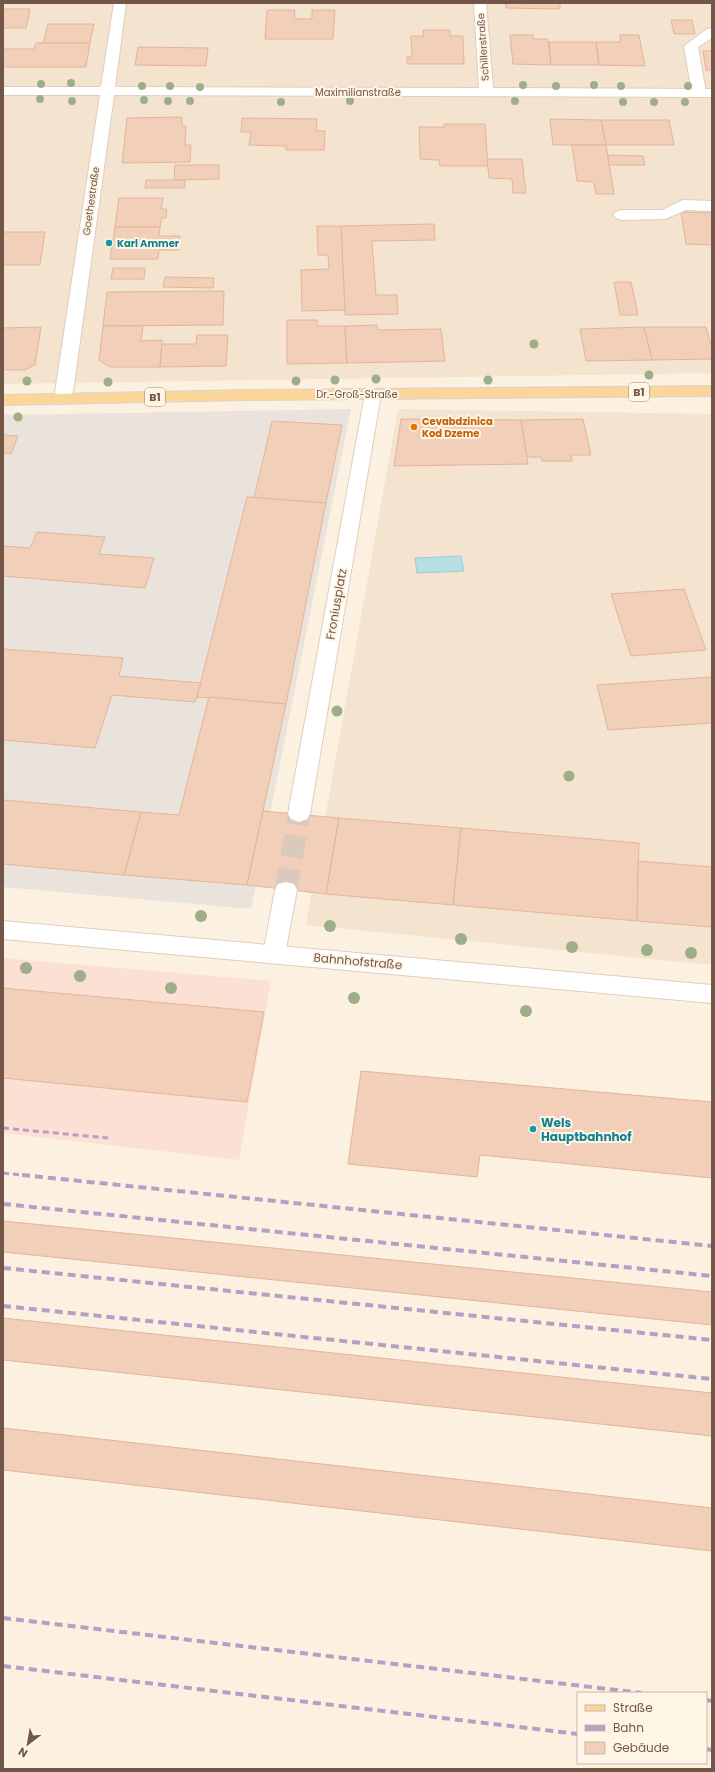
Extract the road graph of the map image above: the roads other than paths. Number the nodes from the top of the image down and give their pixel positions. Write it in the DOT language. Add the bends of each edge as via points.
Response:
graph roads {
  1 [pos="120,3"];
  2 [pos="480,3"];
  3 [pos="712,32"];
  4 [pos="3,91"];
  5 [pos="108,91"];
  6 [pos="486,92"];
  7 [pos="706,93"];
  8 [pos="712,206"];
  9 [pos="621,215"];
  10 [pos="712,391"];
  11 [pos="373,394"];
  12 [pos="62,399"];
  13 [pos="3,400"];
  14 [pos="299,814"];
  15 [pos="286,890"];
  16 [pos="3,930"];
  17 [pos="274,954"];
  18 [pos="712,994"];
  1 -- 5 [label="street, Goethestraße"];
  2 -- 6 [label="street, Schillerstraße"];
  3 -- 7 [label="street" via="691,46"];
  4 -- 5 [label="street, Maximilianstraße"];
  5 -- 6 [label="street, Maximilianstraße"];
  5 -- 12 [label="street, Goethestraße"];
  6 -- 7 [label="street, Maximilianstraße"];
  8 -- 9 [label="street" via="683,205 665,214"];
  10 -- 11 [label="main road, Dr.-Groß-Straße / B1"];
  11 -- 12 [label="main road, Dr.-Groß-Straße / B1"];
  11 -- 14 [label="street, Froniusplatz"];
  12 -- 13 [label="main road, Dr.-Groß-Straße / B1"];
  15 -- 17 [label="street"];
  16 -- 17 [label="street, Bahnhofstraße"];
  17 -- 18 [label="street, Bahnhofstraße"];
}
